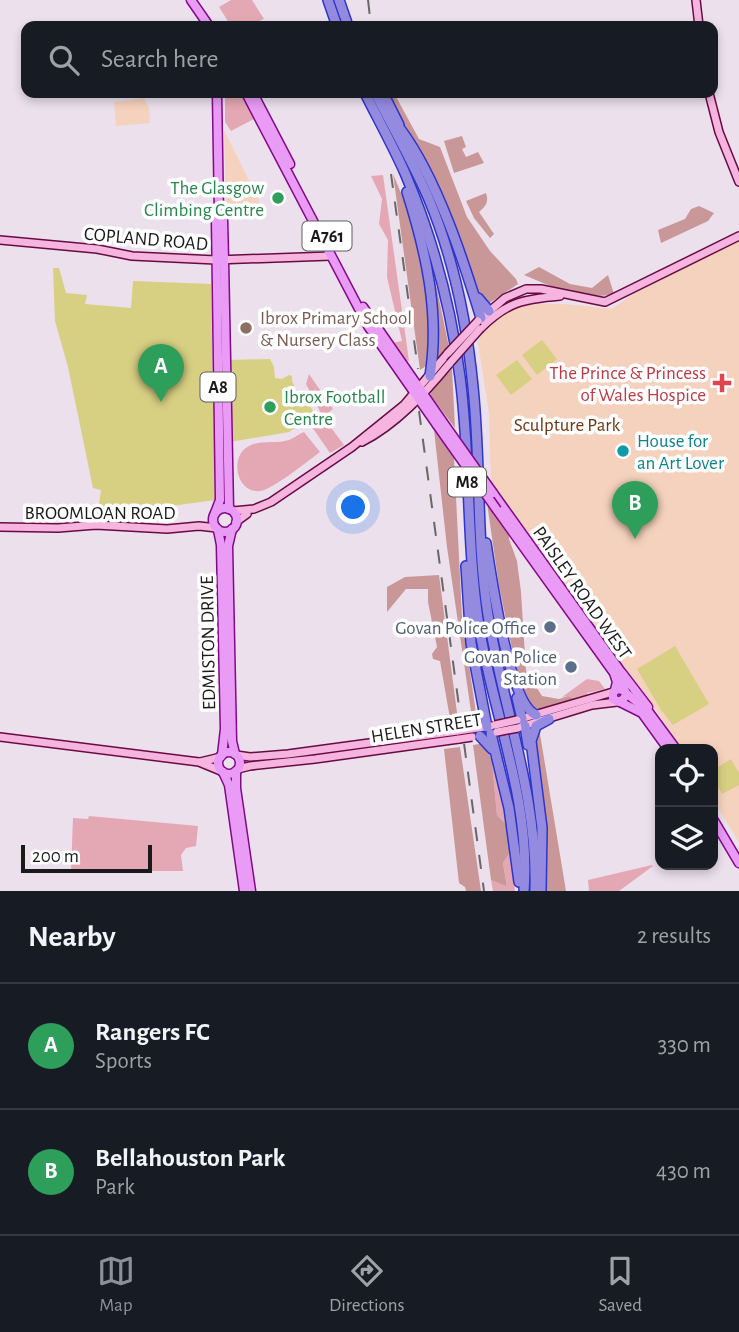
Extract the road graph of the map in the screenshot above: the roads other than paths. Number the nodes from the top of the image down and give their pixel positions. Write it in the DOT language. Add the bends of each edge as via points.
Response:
graph roads {
  1 [pos="191,0"];
  2 [pos="197,0"];
  3 [pos="328,0"];
  4 [pos="339,0"];
  5 [pos="345,0"];
  6 [pos="696,0"];
  7 [pos="206,21"];
  8 [pos="211,21"];
  9 [pos="335,21"];
  10 [pos="346,21"];
  11 [pos="352,21"];
  12 [pos="698,21"];
  13 [pos="217,98"];
  14 [pos="249,98"];
  15 [pos="255,98"];
  16 [pos="368,98"];
  17 [pos="378,98"];
  18 [pos="385,98"];
  19 [pos="710,98"];
  20 [pos="381,124"];
  21 [pos="401,130"];
  22 [pos="739,182"];
  23 [pos="428,198"];
  24 [pos="739,236"];
  25 [pos="0,240"];
  26 [pos="331,256"];
  27 [pos="220,260"];
  28 [pos="471,288"];
  29 [pos="568,296"];
  30 [pos="489,311"];
  31 [pos="480,324"];
  32 [pos="441,361"];
  33 [pos="409,374"];
  34 [pos="430,376"];
  35 [pos="419,393"];
  36 [pos="440,423"];
  37 [pos="465,431"];
  38 [pos="480,504"];
  39 [pos="254,509"];
  40 [pos="231,510"];
  41 [pos="215,513"];
  42 [pos="507,517"];
  43 [pos="199,526"];
  44 [pos="234,526"];
  45 [pos="0,527"];
  46 [pos="217,529"];
  47 [pos="226,643"];
  48 [pos="226,666"];
  49 [pos="621,672"];
  50 [pos="513,676"];
  51 [pos="614,691"];
  52 [pos="625,692"];
  53 [pos="482,701"];
  54 [pos="618,702"];
  55 [pos="536,715"];
  56 [pos="549,719"];
  57 [pos="520,723"];
  58 [pos="659,724"];
  59 [pos="493,730"];
  60 [pos="475,733"];
  61 [pos="459,735"];
  62 [pos="0,737"];
  63 [pos="664,744"];
  64 [pos="673,744"];
  65 [pos="235,754"];
  66 [pos="221,756"];
  67 [pos="497,760"];
  68 [pos="199,762"];
  69 [pos="237,770"];
  70 [pos="533,770"];
  71 [pos="222,771"];
  72 [pos="718,817"];
  73 [pos="718,827"];
  74 [pos="242,851"];
  75 [pos="739,853"];
  76 [pos="739,863"];
  77 [pos="244,891"];
  78 [pos="251,891"];
  79 [pos="522,891"];
  80 [pos="535,891"];
  81 [pos="541,891"];
  1 -- 7 [label="main road"];
  2 -- 8 [label="main road"];
  3 -- 9 [label="highway"];
  4 -- 10 [label="highway"];
  5 -- 11 [label="highway"];
  6 -- 12 [label="street"];
  13 -- 27 [label="main road, A8"];
  14 -- 26 [label="main road, A761"];
  15 -- 33 [label="main road, A761" via="365,309"];
  16 -- 20 [label="highway, M8"];
  17 -- 23 [label="highway, M8"];
  18 -- 21 [label="highway, M8"];
  19 -- 22 [label="street"];
  20 -- 32 [label="highway, M8" via="424,252"];
  20 -- 37 [label="highway, M8" via="408,180 440,274 455,338"];
  21 -- 23 [label="highway, M8"];
  21 -- 28 [label="highway" via="439,199"];
  23 -- 38 [label="highway, M8" via="467,339"];
  24 -- 29 [label="street" via="605,302"];
  25 -- 27 [label="street, COPLAND ROAD" via="132,256"];
  26 -- 27 [label="street, COPLAND ROAD"];
  26 -- 35 [label="main road, A761" via="368,326"];
  27 -- 40 [label="main road, A8"];
  27 -- 41 [label="main road, A8" via="220,502"];
  28 -- 30 [label="highway"];
  28 -- 31 [label="highway"];
  29 -- 30 [label="street" via="526,289"];
  29 -- 31 [label="street" via="524,299"];
  30 -- 31 [label="street"];
  31 -- 32 [label="street, bridge"];
  31 -- 32 [label="street, bridge"];
  32 -- 34 [label="highway, M8"];
  32 -- 35 [label="street"];
  33 -- 34 [label="main road"];
  33 -- 35 [label="main road, A761"];
  34 -- 35 [label="street"];
  35 -- 36 [label="main road, A761"];
  35 -- 39 [label="street" via="382,430 285,494"];
  36 -- 42 [label="main road, A761, bridge"];
  36 -- 42 [label="main road, bridge" via="497,510"];
  37 -- 53 [label="highway" via="468,615"];
  37 -- 79 [label="highway, M8" via="473,584 516,788 524,850"];
  38 -- 50 [label="highway"];
  38 -- 80 [label="highway, M8" via="490,625 530,802"];
  39 -- 40 [label="street"];
  39 -- 44 [label="street"];
  40 -- 41 [label="main road"];
  40 -- 44 [label="main road"];
  41 -- 43 [label="street, BROOMLOAN ROAD"];
  41 -- 46 [label="main road"];
  42 -- 49 [label="main road, PAISLEY ROAD WEST / A761"];
  42 -- 51 [label="main road, PAISLEY ROAD WEST / A761" via="614,673"];
  43 -- 45 [label="street, BROOMLOAN ROAD"];
  43 -- 46 [label="street, BROOMLOAN ROAD"];
  44 -- 46 [label="main road" via="225,532"];
  44 -- 47 [label="main road, EDMISTON DRIVE" via="228,546"];
  46 -- 47 [label="main road, EDMISTON DRIVE"];
  47 -- 48 [label="main road, EDMISTON DRIVE"];
  48 -- 65 [label="main road, EDMISTON DRIVE"];
  48 -- 66 [label="main road, EDMISTON DRIVE"];
  49 -- 52 [label="main road, PAISLEY ROAD WEST / A761"];
  49 -- 58 [label="main road"];
  50 -- 55 [label="highway" via="523,702"];
  50 -- 57 [label="highway"];
  51 -- 52 [label="main road, PAISLEY ROAD WEST"];
  51 -- 54 [label="main road, PAISLEY ROAD WEST"];
  51 -- 55 [label="street, HELEN STREET"];
  52 -- 54 [label="main road"];
  52 -- 58 [label="main road"];
  53 -- 59 [label="highway"];
  53 -- 60 [label="highway" via="483,717"];
  54 -- 56 [label="street, HELEN STREET"];
  54 -- 63 [label="main road" via="642,713"];
  55 -- 57 [label="street, HELEN STREET"];
  56 -- 57 [label="street, HELEN STREET"];
  56 -- 70 [label="highway" via="532,733"];
  57 -- 59 [label="street, HELEN STREET, bridge"];
  57 -- 70 [label="highway"];
  58 -- 64 [label="main road"];
  59 -- 60 [label="street, HELEN STREET"];
  59 -- 67 [label="highway"];
  60 -- 61 [label="street, HELEN STREET, bridge"];
  60 -- 67 [label="highway" via="487,741"];
  61 -- 65 [label="street, HELEN STREET" via="250,758"];
  61 -- 69 [label="street, HELEN STREET"];
  62 -- 68 [label="street"];
  65 -- 66 [label="main road"];
  65 -- 69 [label="main road" via="240,763"];
  66 -- 68 [label="street"];
  66 -- 71 [label="main road" via="218,765"];
  67 -- 79 [label="highway"];
  68 -- 71 [label="street"];
  69 -- 71 [label="main road" via="231,774"];
  69 -- 74 [label="main road"];
  70 -- 81 [label="highway" via="542,828"];
  71 -- 74 [label="main road"];
  72 -- 75 [label="main road"];
  73 -- 76 [label="main road"];
  74 -- 77 [label="main road"];
  74 -- 78 [label="main road"];
}
